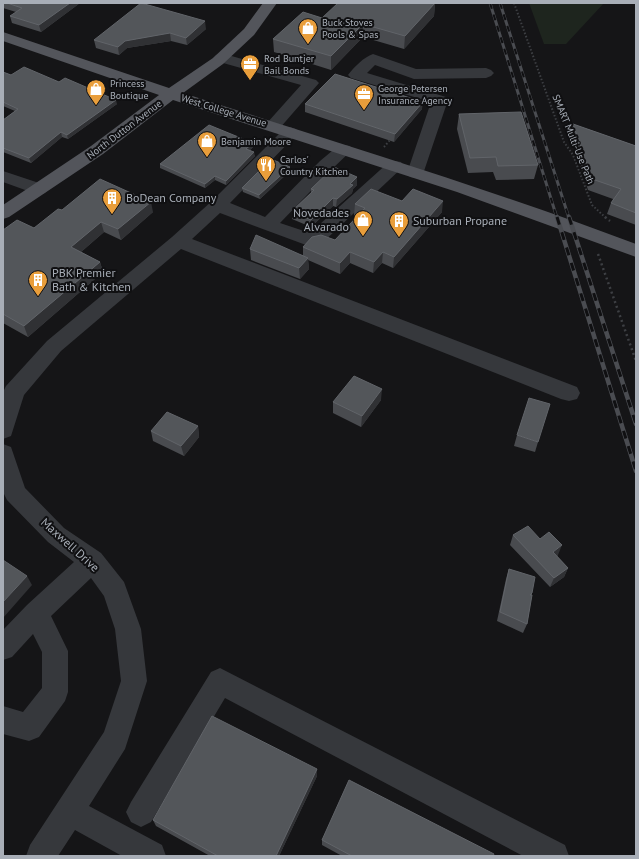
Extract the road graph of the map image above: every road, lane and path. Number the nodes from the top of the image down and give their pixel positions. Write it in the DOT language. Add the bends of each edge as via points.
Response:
graph roads {
  1 [pos="270,3"];
  2 [pos="514,3"];
  3 [pos="3,36"];
  4 [pos="221,58"];
  5 [pos="486,73"];
  6 [pos="171,94"];
  7 [pos="281,129"];
  8 [pos="390,140"];
  9 [pos="382,149"];
  10 [pos="344,150"];
  11 [pos="395,166"];
  12 [pos="416,173"];
  13 [pos="3,176"];
  14 [pos="39,189"];
  15 [pos="218,204"];
  16 [pos="3,213"];
  17 [pos="611,222"];
  18 [pos="268,225"];
  19 [pos="179,241"];
  20 [pos="636,251"];
  21 [pos="598,255"];
  22 [pos="636,361"];
  23 [pos="569,393"];
  24 [pos="3,430"];
  25 [pos="3,453"];
  26 [pos="9,498"];
  27 [pos="92,561"];
  28 [pos="36,613"];
  29 [pos="3,648"];
  30 [pos="3,720"];
  31 [pos="70,811"];
  32 [pos="141,812"];
  33 [pos="42,856"];
  34 [pos="151,856"];
  35 [pos="554,856"];
  1 -- 4 [label="main road, North Dutton Avenue" via="249,32"];
  2 -- 17 [label="path, SMART Multi-Use Path" via="564,142 573,156 592,205"];
  3 -- 6 [label="main road, West College Avenue"];
  4 -- 6 [label="main road, North Dutton Avenue"];
  4 -- 7 [label="street" via="311,83"];
  5 -- 12 [label="street" via="414,74 373,59 356,75 440,100"];
  6 -- 7 [label="main road, West College Avenue"];
  6 -- 14 [label="main road, North Dutton Avenue"];
  7 -- 10 [label="main road, West College Avenue"];
  7 -- 15 [label="street"];
  8 -- 9 [label="path"];
  10 -- 11 [label="main road, West College Avenue"];
  10 -- 18 [label="street"];
  11 -- 12 [label="main road, West College Avenue"];
  11 -- 18 [label="street" via="313,241"];
  12 -- 20 [label="main road, West College Avenue"];
  13 -- 14 [label="street"];
  14 -- 16 [label="main road, North Dutton Avenue"];
  15 -- 18 [label="street"];
  15 -- 19 [label="street"];
  19 -- 23 [label="street"];
  19 -- 24 [label="street" via="54,346 14,392"];
  21 -- 22 [label="path"];
  25 -- 26 [label="street, Maxwell Drive"];
  26 -- 27 [label="street, Maxwell Drive"];
  27 -- 28 [label="street"];
  27 -- 31 [label="street, Maxwell Drive" via="116,590 128,629 134,682 115,738"];
  28 -- 29 [label="street"];
  28 -- 30 [label="street" via="55,651 55,692 29,727"];
  31 -- 33 [label="street, Maxwell Drive"];
  31 -- 34 [label="street"];
  32 -- 35 [label="street" via="220,681"];
}
